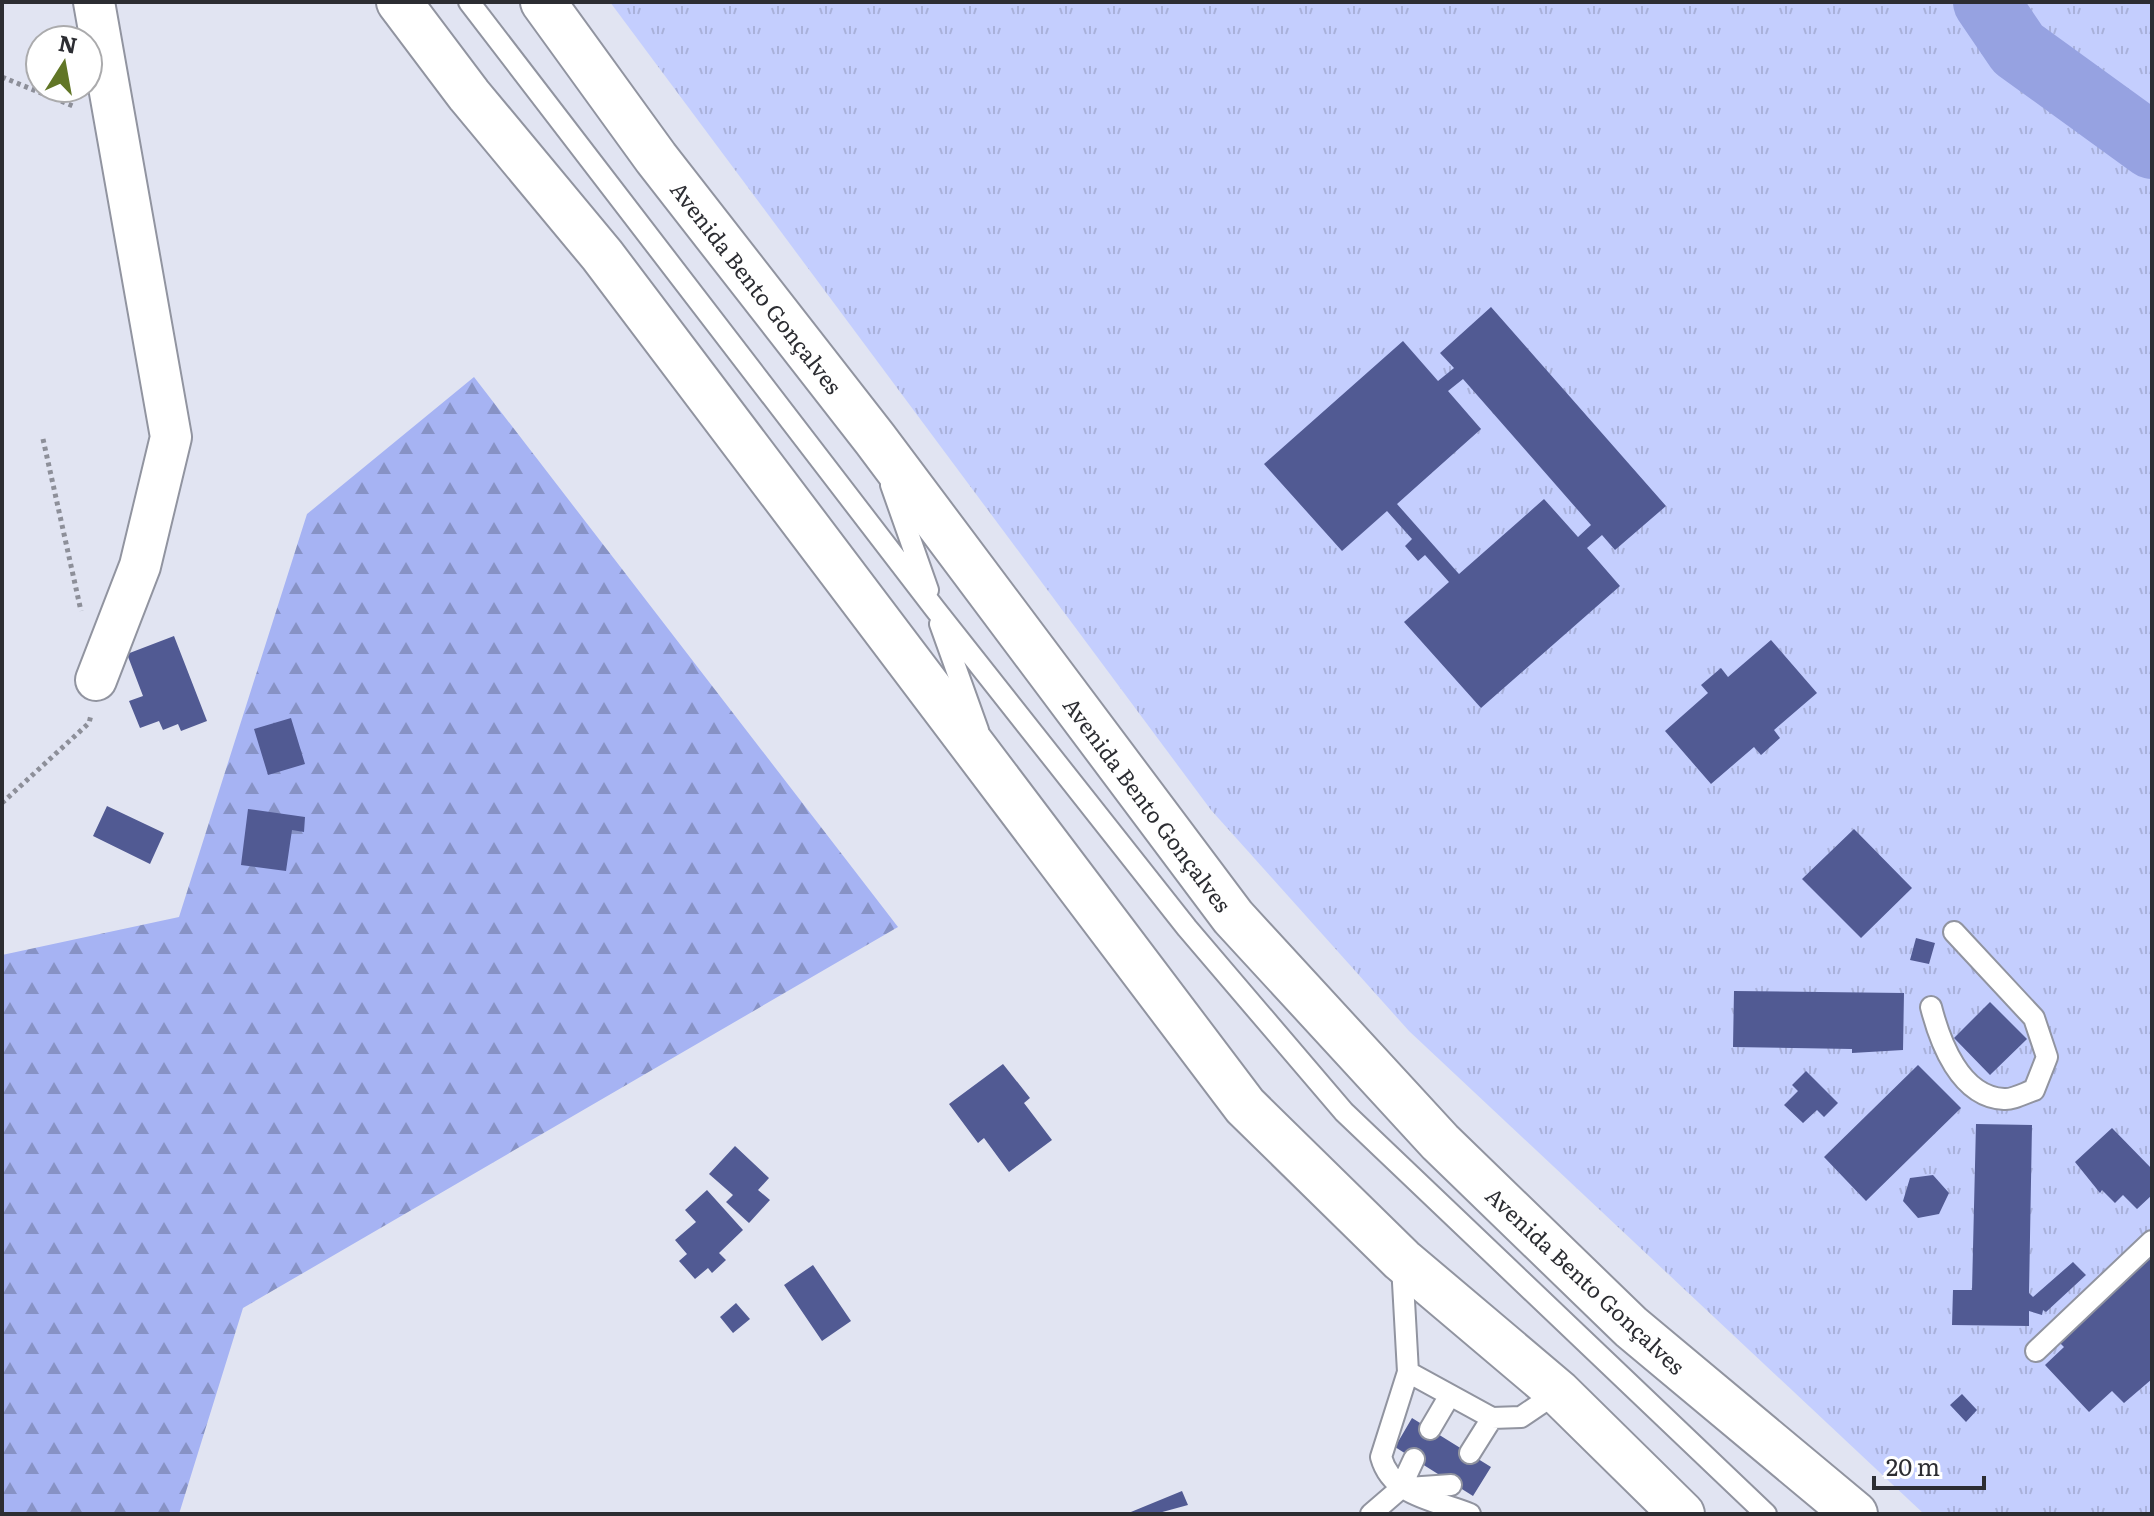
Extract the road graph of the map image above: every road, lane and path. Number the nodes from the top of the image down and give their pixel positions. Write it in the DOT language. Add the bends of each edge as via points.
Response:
graph roads {
  1 [pos="94,2"];
  2 [pos="399,2"];
  3 [pos="469,2"];
  4 [pos="543,2"];
  5 [pos="2,77"];
  6 [pos="118,124"];
  7 [pos="43,439"];
  8 [pos="875,439"];
  9 [pos="935,609"];
  10 [pos="83,620"];
  11 [pos="96,680"];
  12 [pos="995,779"];
  13 [pos="2,803"];
  14 [pos="1954,932"];
  15 [pos="1931,1007"];
  16 [pos="2152,1241"];
  17 [pos="1402,1260"];
  18 [pos="2036,1351"];
  19 [pos="1408,1372"];
  20 [pos="1558,1392"];
  21 [pos="1450,1395"];
  22 [pos="1492,1418"];
  23 [pos="1430,1429"];
  24 [pos="1470,1453"];
  25 [pos="1414,1459"];
  26 [pos="1451,1485"];
  27 [pos="1400,1489"];
  28 [pos="1371,1514"];
  29 [pos="1470,1514"];
  30 [pos="1682,1514"];
  31 [pos="1766,1514"];
  32 [pos="1855,1514"];
  1 -- 6 [label="street"];
  2 -- 12 [label="main road" via="602,255"];
  3 -- 9 [label="lane"];
  4 -- 8 [label="main road, Avenida Bento Gonçalves" via="656,158"];
  5 -- 6 [label="path"];
  6 -- 11 [label="street" via="171,437 140,566"];
  7 -- 10 [label="path"];
  8 -- 9 [label="lane"];
  8 -- 32 [label="main road, Avenida Bento Gonçalves" via="1233,917 1440,1142 1631,1327"];
  9 -- 12 [label="lane"];
  9 -- 31 [label="lane" via="1187,928 1344,1112"];
  11 -- 13 [label="path" via="89,723"];
  12 -- 17 [label="main road" via="1245,1106"];
  14 -- 15 [label="lane" via="2034,1018 2047,1057 2034,1090 2004,1099 1972,1087 1941,1045"];
  16 -- 18 [label="lane"];
  17 -- 19 [label="lane"];
  17 -- 20 [label="main road"];
  19 -- 21 [label="lane"];
  19 -- 27 [label="lane" via="1381,1457"];
  20 -- 22 [label="lane" via="1521,1417"];
  20 -- 30 [label="main road"];
  21 -- 22 [label="lane"];
  21 -- 23 [label="lane"];
  22 -- 24 [label="lane"];
  25 -- 27 [label="lane"];
  26 -- 27 [label="lane"];
  27 -- 28 [label="lane"];
  27 -- 29 [label="lane"];
}
